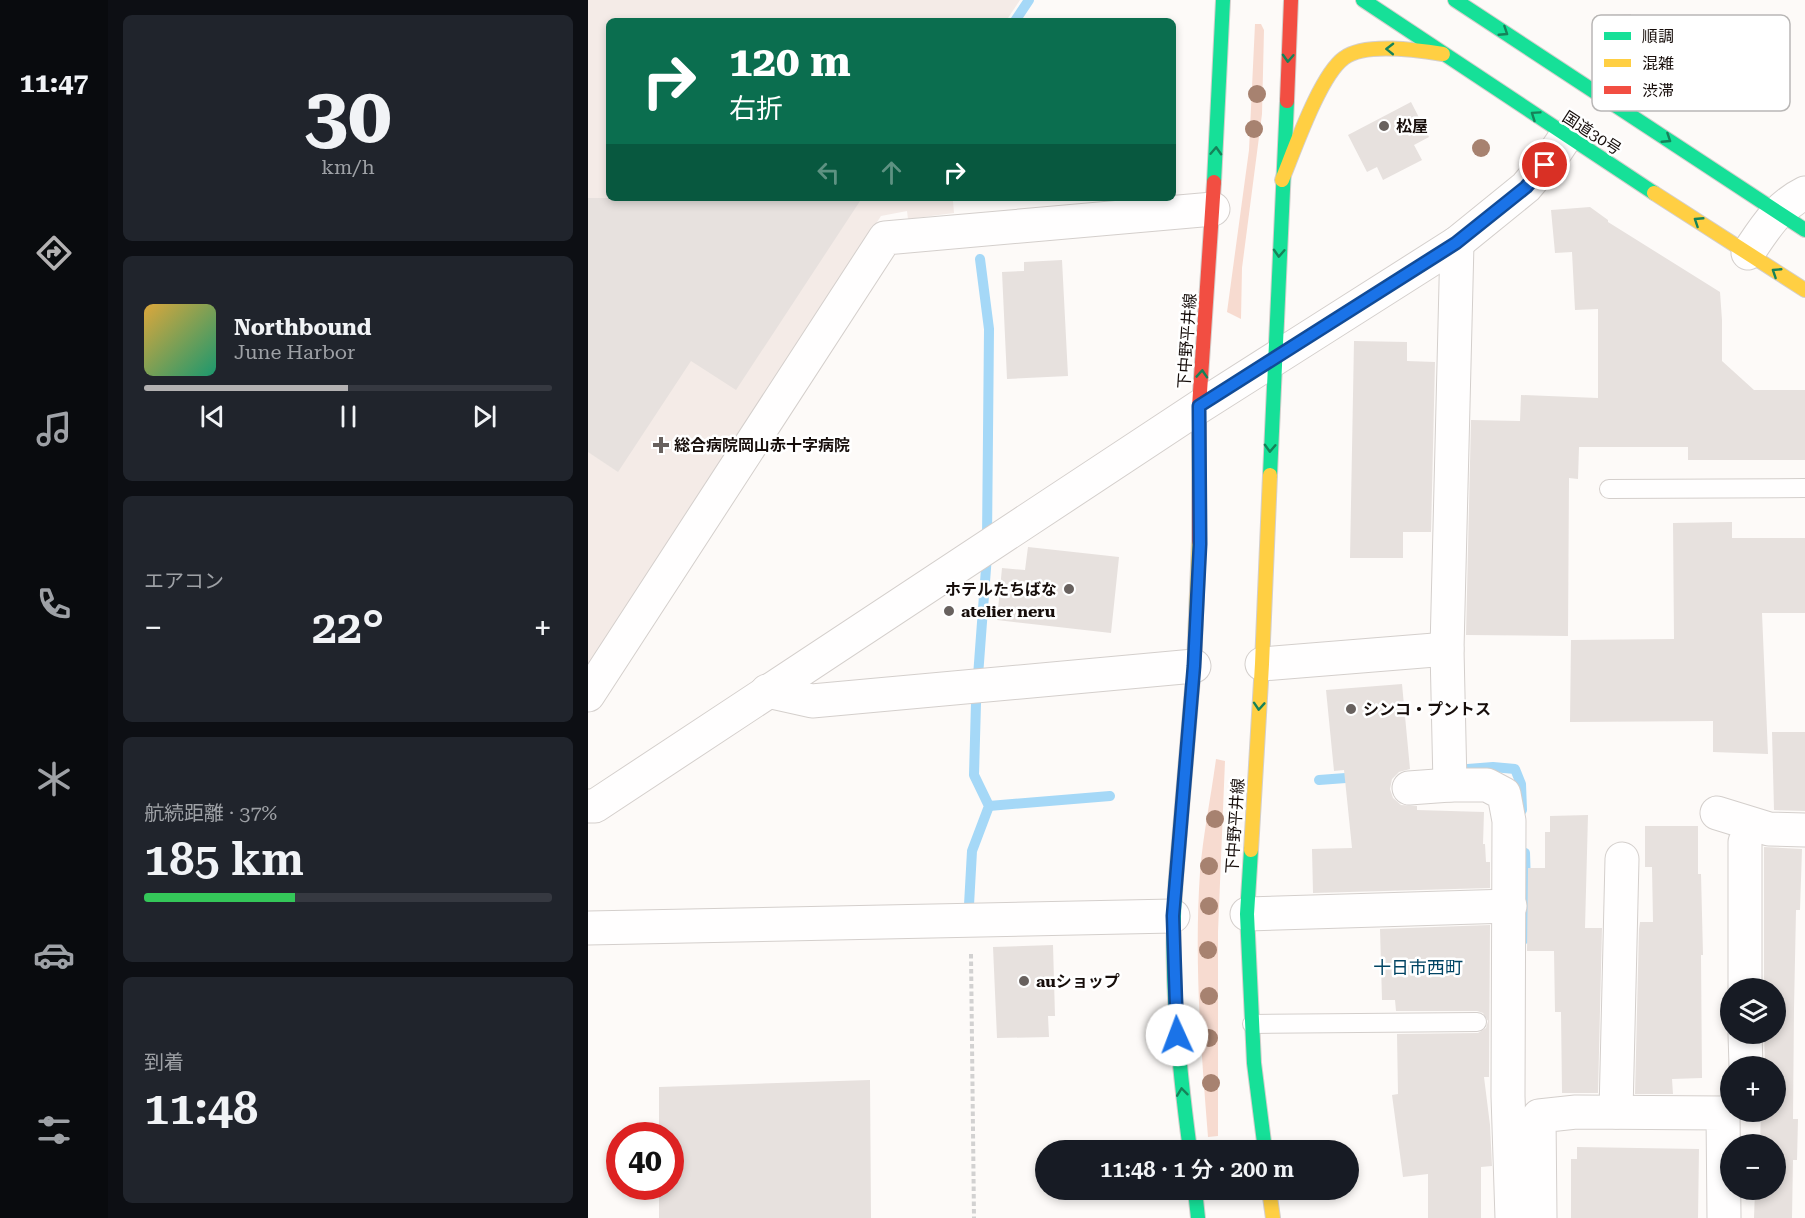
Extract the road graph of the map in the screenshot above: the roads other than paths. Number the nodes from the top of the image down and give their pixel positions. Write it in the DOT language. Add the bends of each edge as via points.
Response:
graph roads {
  1 [pos="1223,0"];
  2 [pos="1291,0"];
  3 [pos="1363,0"];
  4 [pos="1455,0"];
  5 [pos="1448,55"];
  6 [pos="1592,90"];
  7 [pos="1624,111"];
  8 [pos="1566,136"];
  9 [pos="1282,180"];
  10 [pos="1805,193"];
  11 [pos="1213,209"];
  12 [pos="1777,212"];
  13 [pos="1805,230"];
  14 [pos="1456,243"];
  15 [pos="1748,253"];
  16 [pos="1805,290"];
  17 [pos="1274,360"];
  18 [pos="1199,406"];
  19 [pos="1805,488"];
  20 [pos="1609,489"];
  21 [pos="1447,649"];
  22 [pos="1262,664"];
  23 [pos="1194,666"];
  24 [pos="767,691"];
  25 [pos="588,695"];
  26 [pos="1449,775"];
  27 [pos="1409,788"];
  28 [pos="588,806"];
  29 [pos="1717,813"];
  30 [pos="1805,831"];
  31 [pos="1745,842"];
  32 [pos="1622,859"];
  33 [pos="1510,906"];
  34 [pos="1247,914"];
  35 [pos="1173,916"];
  36 [pos="588,928"];
  37 [pos="1745,978"];
  38 [pos="1477,1022"];
  39 [pos="1252,1024"];
  40 [pos="1616,1112"];
  41 [pos="1720,1113"];
  42 [pos="1732,1122"];
  43 [pos="1189,1140"];
  44 [pos="1264,1140"];
  45 [pos="1196,1200"];
  46 [pos="1270,1200"];
  47 [pos="1198,1218"];
  48 [pos="1273,1218"];
  49 [pos="1512,1218"];
  50 [pos="1540,1218"];
  51 [pos="1724,1218"];
  11 -- 1 [label="main road, 下中野平井線, one-way"];
  2 -- 9 [label="main road, 下中野平井線, one-way"];
  3 -- 5 [label="main road, 国道30号"];
  4 -- 6 [label="main road, one-way"];
  8 -- 5 [label="main road, 国道30号, one-way"];
  5 -- 9 [label="main road, one-way" via="1413,49 1368,49 1344,57 1325,78"];
  7 -- 12 [label="main road, one-way"];
  8 -- 14 [label="street" via="1526,187"];
  15 -- 8 [label="main road, 国道30号, one-way"];
  9 -- 17 [label="main road, 下中野平井線, one-way"];
  10 -- 12 [label="street"];
  18 -- 11 [label="main road, 下中野平井線, one-way"];
  11 -- 25 [label="street" via="885,238"];
  12 -- 13 [label="main road"];
  12 -- 15 [label="street"];
  14 -- 17 [label="street"];
  14 -- 21 [label="street"];
  16 -- 15 [label="main road, 国道30号, one-way"];
  17 -- 18 [label="street"];
  17 -- 22 [label="main road, 下中野平井線, one-way"];
  18 -- 23 [label="main road, 下中野平井線" via="1200,544"];
  18 -- 24 [label="street"];
  19 -- 20 [label="lane"];
  21 -- 22 [label="street"];
  21 -- 26 [label="street"];
  22 -- 34 [label="main road, 下中野平井線, one-way"];
  23 -- 24 [label="street" via="812,701"];
  23 -- 35 [label="main road, 下中野平井線"];
  24 -- 28 [label="street" via="595,806"];
  26 -- 27 [label="street"];
  26 -- 33 [label="street" via="1504,794 1509,820"];
  29 -- 30 [label="street" via="1769,829"];
  31 -- 37 [label="street"];
  32 -- 40 [label="street"];
  33 -- 34 [label="street"];
  33 -- 49 [label="street" via="1508,1096"];
  34 -- 39 [label="main road, 下中野平井線"];
  35 -- 36 [label="street"];
  43 -- 35 [label="main road, 下中野平井線, one-way" via="1178,1059"];
  38 -- 39 [label="lane"];
  39 -- 44 [label="main road, 下中野平井線"];
  40 -- 41 [label="street"];
  40 -- 50 [label="street" via="1539,1116"];
  42 -- 51 [label="street"];
  45 -- 47 [label="main road"];
  46 -- 48 [label="main road"];
}
